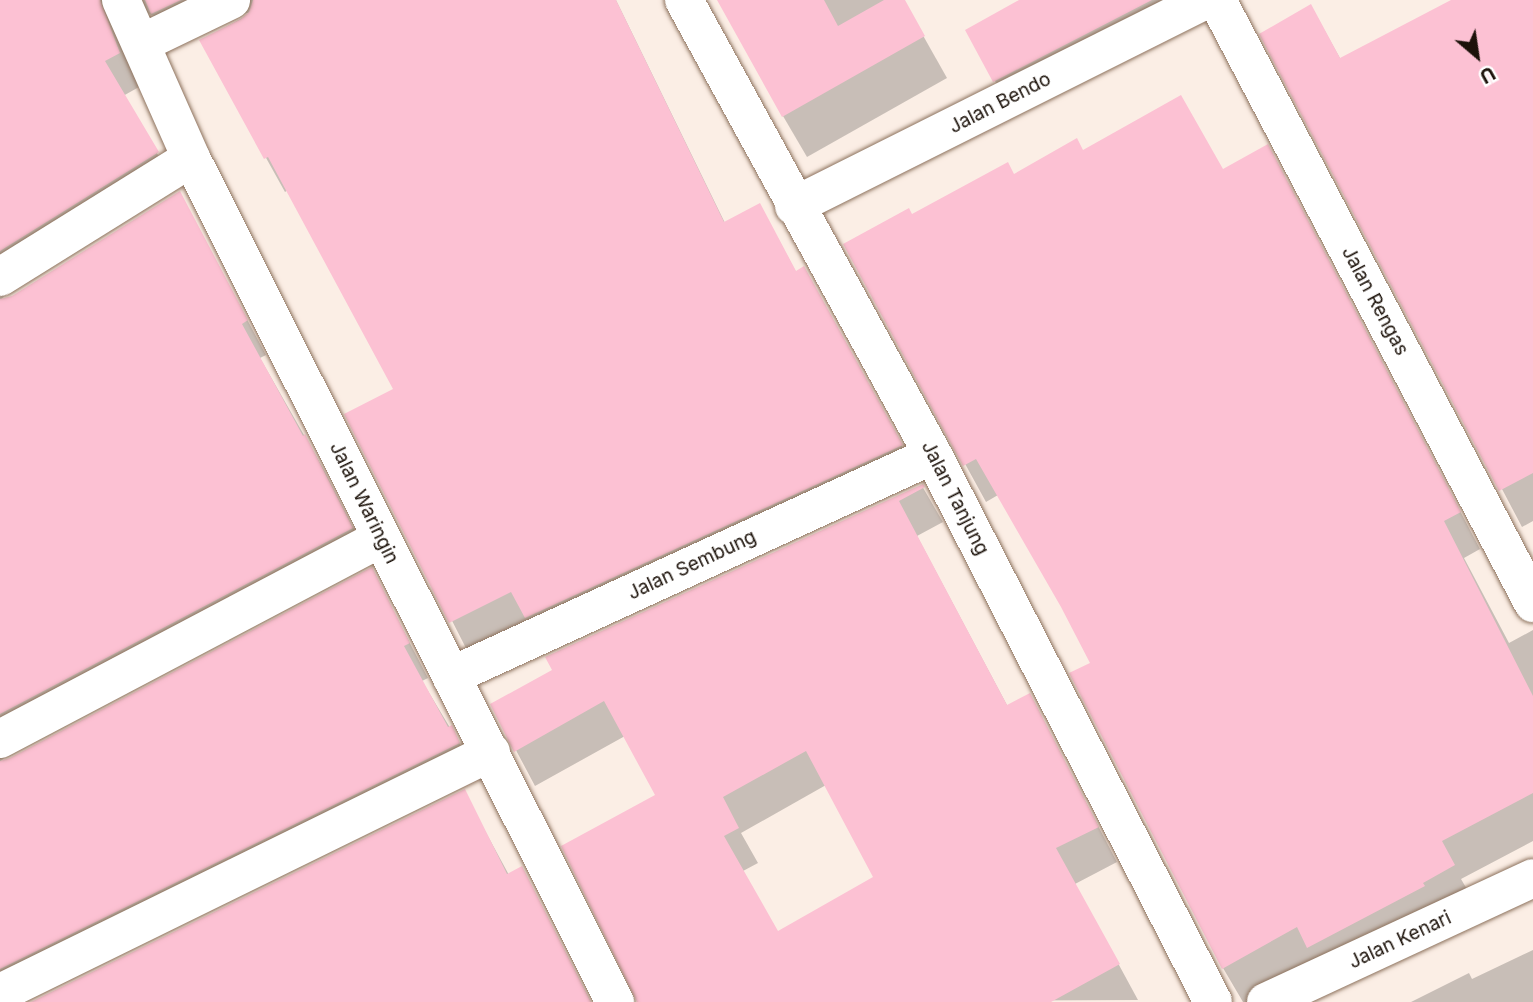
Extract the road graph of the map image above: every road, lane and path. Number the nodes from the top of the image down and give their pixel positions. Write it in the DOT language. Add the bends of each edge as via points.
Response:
graph roads {
  1 [pos="121,0"];
  2 [pos="231,0"];
  3 [pos="684,0"];
  4 [pos="1205,0"];
  5 [pos="1217,0"];
  6 [pos="142,43"];
  7 [pos="191,158"];
  8 [pos="794,206"];
  9 [pos="0,277"];
  10 [pos="933,454"];
  11 [pos="381,538"];
  12 [pos="1533,603"];
  13 [pos="451,676"];
  14 [pos="0,739"];
  15 [pos="491,751"];
  16 [pos="1533,878"];
  17 [pos="0,993"];
  18 [pos="615,1002"];
  19 [pos="1213,1002"];
  20 [pos="1266,1002"];
  1 -- 6 [label="street, Jalan Waringin"];
  2 -- 6 [label="street"];
  3 -- 8 [label="street, Jalan Tanjung"];
  4 -- 8 [label="street, Jalan Bendo"];
  5 -- 12 [label="street, Jalan Rengas"];
  6 -- 7 [label="street, Jalan Waringin"];
  7 -- 9 [label="street"];
  7 -- 11 [label="street, Jalan Waringin"];
  8 -- 10 [label="street, Jalan Tanjung"];
  10 -- 13 [label="street, Jalan Sembung"];
  10 -- 19 [label="street, Jalan Tanjung"];
  11 -- 13 [label="street, Jalan Waringin"];
  11 -- 14 [label="street"];
  13 -- 15 [label="street, Jalan Waringin"];
  15 -- 17 [label="street"];
  15 -- 18 [label="street, Jalan Waringin"];
  16 -- 20 [label="street, Jalan Kenari"];
}
